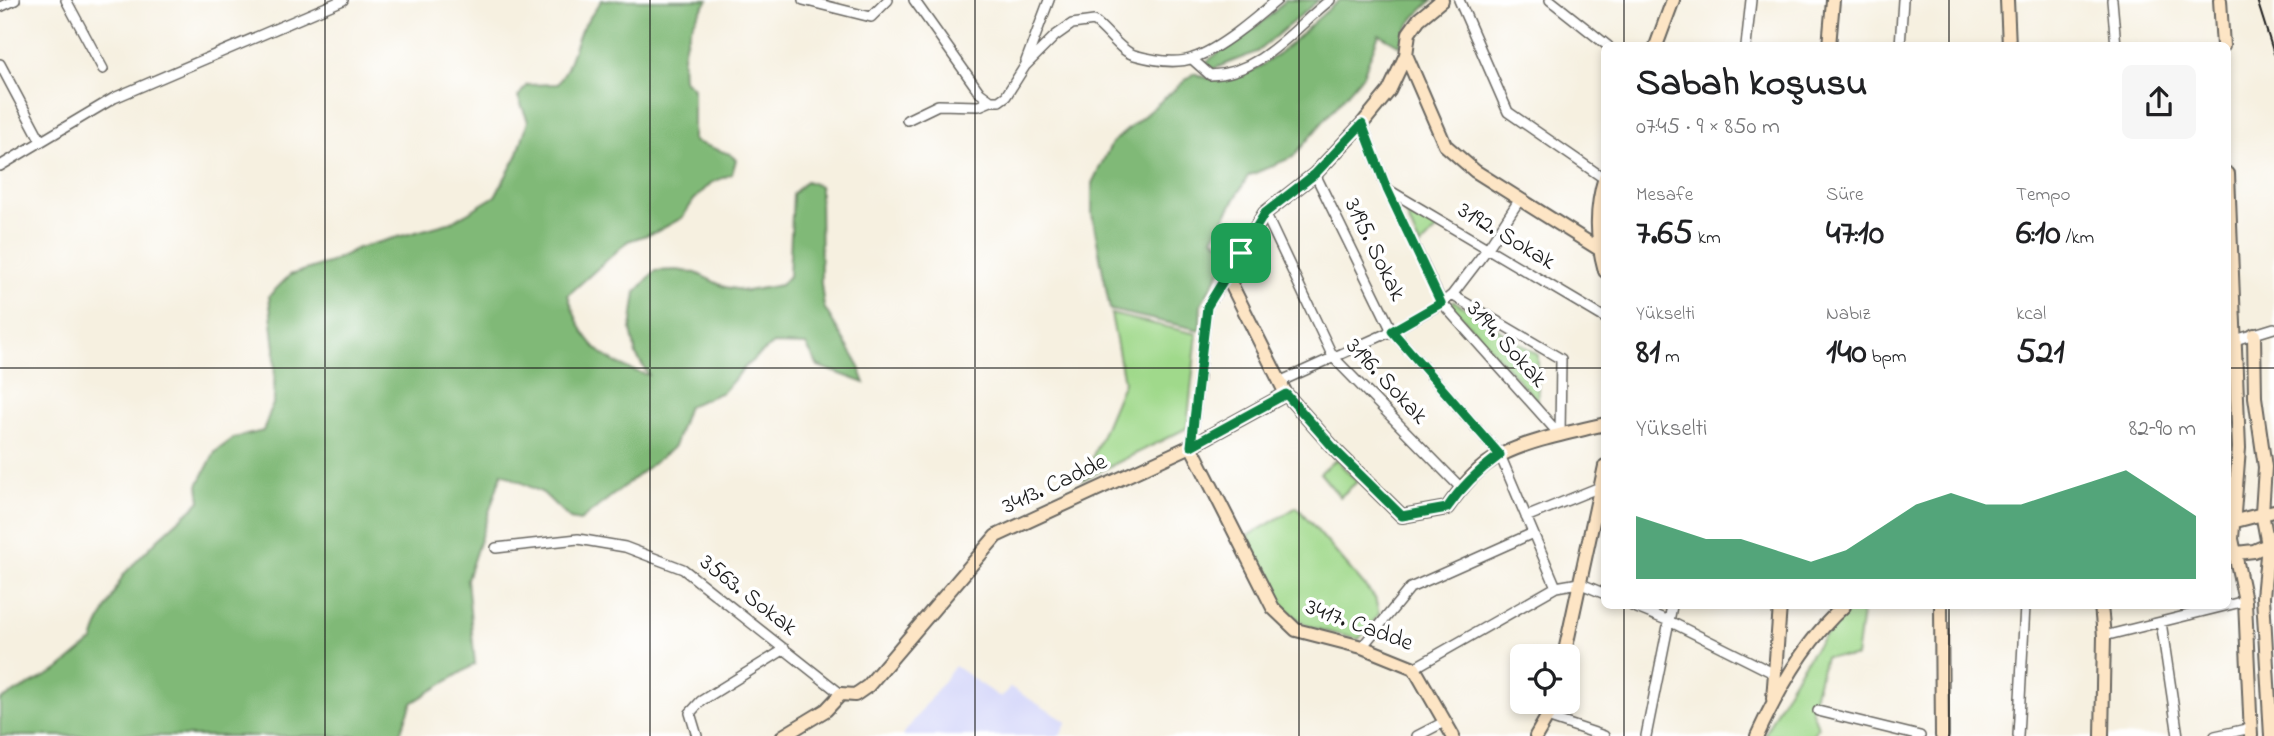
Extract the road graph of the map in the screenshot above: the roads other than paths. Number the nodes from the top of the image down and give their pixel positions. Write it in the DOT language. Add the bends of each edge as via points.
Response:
graph roads {
  1 [pos="15,0"];
  2 [pos="66,0"];
  3 [pos="343,0"];
  4 [pos="803,0"];
  5 [pos="888,0"];
  6 [pos="914,0"];
  7 [pos="1049,0"];
  8 [pos="1276,0"];
  9 [pos="1330,0"];
  10 [pos="1442,0"];
  11 [pos="1459,0"];
  12 [pos="1549,0"];
  13 [pos="1673,0"];
  14 [pos="1751,0"];
  15 [pos="1833,0"];
  16 [pos="1903,0"];
  17 [pos="2007,0"];
  18 [pos="2112,0"];
  19 [pos="2220,0"];
  20 [pos="0,7"];
  21 [pos="1603,42"];
  22 [pos="1657,42"];
  23 [pos="1746,42"];
  24 [pos="1829,42"];
  25 [pos="1900,42"];
  26 [pos="2009,42"];
  27 [pos="2116,42"];
  28 [pos="2223,42"];
  29 [pos="1406,55"];
  30 [pos="1192,59"];
  31 [pos="0,64"];
  32 [pos="1024,66"];
  33 [pos="103,69"];
  34 [pos="991,101"];
  35 [pos="907,120"];
  36 [pos="1362,124"];
  37 [pos="41,141"];
  38 [pos="0,166"];
  39 [pos="1315,174"];
  40 [pos="1601,176"];
  41 [pos="1387,189"];
  42 [pos="1601,191"];
  43 [pos="1520,199"];
  44 [pos="1265,213"];
  45 [pos="1601,241"];
  46 [pos="1488,248"];
  47 [pos="1601,248"];
  48 [pos="1227,276"];
  49 [pos="2231,287"];
  50 [pos="1452,295"];
  51 [pos="1441,303"];
  52 [pos="1601,316"];
  53 [pos="2274,328"];
  54 [pos="1392,331"];
  55 [pos="2254,335"];
  56 [pos="2235,340"];
  57 [pos="1333,356"];
  58 [pos="1283,388"];
  59 [pos="1601,425"];
  60 [pos="2232,431"];
  61 [pos="1560,435"];
  62 [pos="1191,446"];
  63 [pos="2269,448"];
  64 [pos="1500,455"];
  65 [pos="1601,483"];
  66 [pos="1600,487"];
  67 [pos="1461,488"];
  68 [pos="2268,512"];
  69 [pos="2231,516"];
  70 [pos="1526,517"];
  71 [pos="2231,522"];
  72 [pos="1533,533"];
  73 [pos="2271,543"];
  74 [pos="496,548"];
  75 [pos="2231,554"];
  76 [pos="1579,583"];
  77 [pos="1556,587"];
  78 [pos="1601,592"];
  79 [pos="2245,601"];
  80 [pos="2231,604"];
  81 [pos="1639,609"];
  82 [pos="1671,609"];
  83 [pos="1780,609"];
  84 [pos="1840,609"];
  85 [pos="1941,609"];
  86 [pos="2025,609"];
  87 [pos="2101,609"];
  88 [pos="2213,609"];
  89 [pos="1669,621"];
  90 [pos="2161,622"];
  91 [pos="2104,636"];
  92 [pos="1566,644"];
  93 [pos="1362,647"];
  94 [pos="785,649"];
  95 [pos="1414,668"];
  96 [pos="1775,674"];
  97 [pos="842,694"];
  98 [pos="2272,700"];
  99 [pos="1772,703"];
  100 [pos="1818,711"];
  101 [pos="1548,714"];
  102 [pos="1547,717"];
  103 [pos="1446,721"];
  104 [pos="2251,732"];
  105 [pos="697,736"];
  106 [pos="783,736"];
  107 [pos="1417,736"];
  108 [pos="1453,736"];
  109 [pos="1536,736"];
  110 [pos="1604,736"];
  111 [pos="1646,736"];
  112 [pos="1757,736"];
  113 [pos="1920,736"];
  114 [pos="1942,736"];
  115 [pos="2018,736"];
  116 [pos="2102,736"];
  117 [pos="2178,736"];
  118 [pos="2215,736"];
  119 [pos="2271,736"];
  1 -- 20 [label="street"];
  2 -- 33 [label="street"];
  3 -- 37 [label="street" via="114,98"];
  4 -- 5 [label="street" via="871,17"];
  6 -- 34 [label="street" via="980,93"];
  7 -- 32 [label="street"];
  8 -- 30 [label="street" via="1232,36"];
  9 -- 30 [label="street" via="1263,59 1226,75 1210,75"];
  10 -- 29 [label="street" via="1409,33"];
  11 -- 40 [label="street" via="1508,112"];
  12 -- 21 [label="street"];
  13 -- 22 [label="street"];
  14 -- 23 [label="street"];
  15 -- 24 [label="street"];
  16 -- 25 [label="street"];
  17 -- 26 [label="street"];
  18 -- 27 [label="street"];
  19 -- 28 [label="street"];
  29 -- 36 [label="street" via="1389,91"];
  29 -- 43 [label="street" via="1445,145 1475,171"];
  30 -- 32 [label="street" via="1163,62 1133,55 1094,21 1084,21 1055,36"];
  31 -- 37 [label="street"];
  32 -- 34 [label="street" via="1006,96"];
  34 -- 35 [label="street" via="979,106 938,105"];
  36 -- 39 [label="street"];
  36 -- 41 [label="street, 3194. Sokak"];
  37 -- 38 [label="street"];
  39 -- 44 [label="street"];
  39 -- 54 [label="street, 3195. Sokak"];
  41 -- 46 [label="street, 3192. Sokak"];
  41 -- 51 [label="street, 3194. Sokak"];
  42 -- 45 [label="street" via="1597,208"];
  43 -- 46 [label="street"];
  43 -- 47 [label="street"];
  44 -- 48 [label="street"];
  44 -- 57 [label="street, 3196. Sokak"];
  46 -- 50 [label="street"];
  46 -- 52 [label="street, 3192. Sokak"];
  48 -- 58 [label="street"];
  48 -- 62 [label="street" via="1207,307"];
  49 -- 56 [label="street"];
  50 -- 51 [label="street"];
  50 -- 61 [label="street" via="1562,359"];
  51 -- 54 [label="street"];
  51 -- 61 [label="street, 3194. Sokak"];
  53 -- 55 [label="street"];
  54 -- 57 [label="street"];
  54 -- 64 [label="street, 3195. Sokak"];
  55 -- 56 [label="street"];
  55 -- 63 [label="street" via="2255,397"];
  56 -- 60 [label="street"];
  57 -- 58 [label="street"];
  57 -- 67 [label="street, 3196. Sokak"];
  58 -- 62 [label="street, 3413. Cadde"];
  58 -- 67 [label="street" via="1338,453 1402,516 1447,508"];
  59 -- 61 [label="street"];
  60 -- 69 [label="street" via="2238,472"];
  61 -- 64 [label="street"];
  62 -- 93 [label="street, 3417. Cadde" via="1273,608 1296,630"];
  62 -- 97 [label="street, 3413. Cadde" via="996,536 868,686 855,695"];
  63 -- 68 [label="street" via="2265,467"];
  64 -- 67 [label="street"];
  64 -- 70 [label="street, 3195. Sokak"];
  65 -- 66 [label="street"];
  66 -- 70 [label="street"];
  66 -- 76 [label="street"];
  68 -- 71 [label="street"];
  68 -- 73 [label="street"];
  70 -- 72 [label="street, 3195. Sokak"];
  72 -- 77 [label="street, 3195. Sokak"];
  72 -- 93 [label="street" via="1410,588"];
  73 -- 75 [label="street"];
  73 -- 98 [label="street" via="2263,597"];
  74 -- 94 [label="street, 3563. Sokak" via="578,539 625,547 683,569"];
  75 -- 79 [label="street"];
  76 -- 77 [label="street"];
  76 -- 78 [label="street"];
  76 -- 92 [label="street"];
  77 -- 95 [label="street"];
  79 -- 80 [label="street"];
  79 -- 104 [label="street"];
  81 -- 89 [label="street"];
  82 -- 89 [label="street"];
  83 -- 96 [label="street"];
  84 -- 99 [label="street" via="1808,647"];
  85 -- 114 [label="street"];
  86 -- 115 [label="street"];
  87 -- 91 [label="street"];
  88 -- 90 [label="street"];
  89 -- 96 [label="street"];
  89 -- 111 [label="street"];
  90 -- 91 [label="street"];
  90 -- 117 [label="street"];
  91 -- 116 [label="street"];
  93 -- 95 [label="street, 3417. Cadde"];
  94 -- 97 [label="street, 3563. Sokak"];
  94 -- 105 [label="street" via="701,702 690,713"];
  95 -- 103 [label="street, 3417. Cadde"];
  96 -- 99 [label="street"];
  97 -- 106 [label="street, 3413. Cadde" via="826,710"];
  98 -- 119 [label="street"];
  99 -- 112 [label="street"];
  100 -- 113 [label="street"];
  101 -- 102 [label="street"];
  102 -- 109 [label="street"];
  102 -- 110 [label="street"];
  103 -- 107 [label="street"];
  103 -- 108 [label="street, 3417. Cadde"];
  104 -- 118 [label="street"];
}
